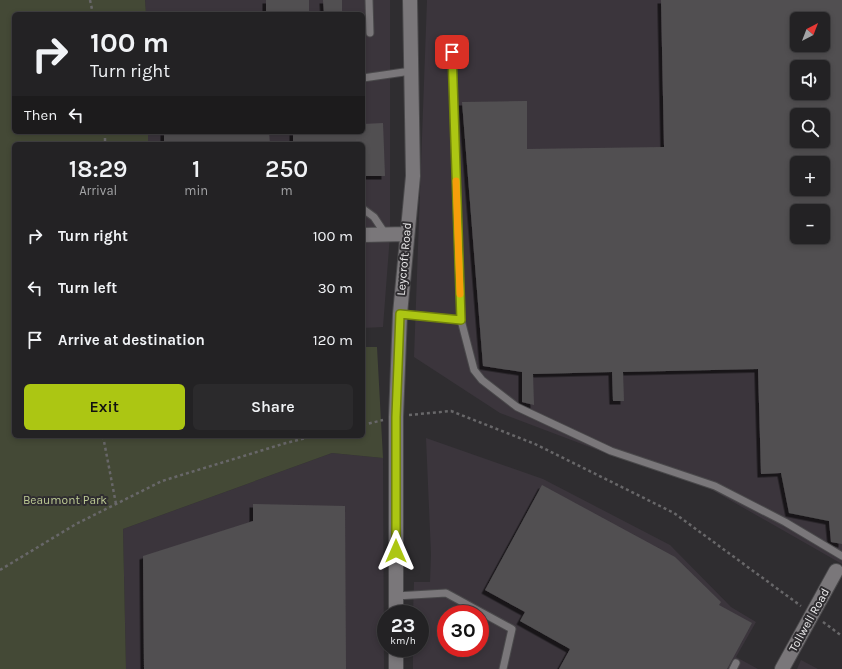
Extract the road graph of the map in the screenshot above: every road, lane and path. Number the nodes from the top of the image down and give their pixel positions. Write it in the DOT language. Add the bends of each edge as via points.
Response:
graph roads {
  1 [pos="90,0"];
  2 [pos="369,0"];
  3 [pos="410,0"];
  4 [pos="93,12"];
  5 [pos="370,33"];
  6 [pos="452,52"];
  7 [pos="411,72"];
  8 [pos="365,78"];
  9 [pos="365,210"];
  10 [pos="406,234"];
  11 [pos="365,235"];
  12 [pos="386,235"];
  13 [pos="400,314"];
  14 [pos="461,320"];
  15 [pos="396,417"];
  16 [pos="365,425"];
  17 [pos="103,438"];
  18 [pos="305,438"];
  19 [pos="116,504"];
  20 [pos="842,556"];
  21 [pos="0,570"];
  22 [pos="836,571"];
  23 [pos="396,596"];
  24 [pos="396,605"];
  25 [pos="812,615"];
  26 [pos="842,636"];
  27 [pos="396,657"];
  28 [pos="396,669"];
  29 [pos="503,669"];
  30 [pos="782,669"];
  1 -- 4 [label="path"];
  2 -- 5 [label="lane"];
  3 -- 7 [label="street, Leycroft Road"];
  6 -- 14 [label="lane"];
  7 -- 8 [label="lane"];
  7 -- 10 [label="street, Leycroft Road" via="413,176"];
  9 -- 12 [label="lane" via="374,217"];
  10 -- 12 [label="street"];
  10 -- 13 [label="street, Leycroft Road"];
  11 -- 12 [label="street"];
  13 -- 14 [label="lane"];
  13 -- 15 [label="street, Leycroft Road"];
  14 -- 20 [label="lane" via="474,370 482,380 517,407 611,451 715,486 785,522"];
  15 -- 16 [label="path"];
  15 -- 23 [label="street, Leycroft Road"];
  15 -- 25 [label="path" via="451,411 535,444 674,513"];
  17 -- 19 [label="path"];
  18 -- 19 [label="path" via="162,482"];
  19 -- 21 [label="path" via="76,524"];
  22 -- 25 [label="street, Tollwell Road"];
  23 -- 24 [label="street, Leycroft Road"];
  23 -- 29 [label="lane" via="446,593 512,629"];
  25 -- 26 [label="path"];
  25 -- 30 [label="street, Tollwell Road"];
  27 -- 28 [label="street"];
}
